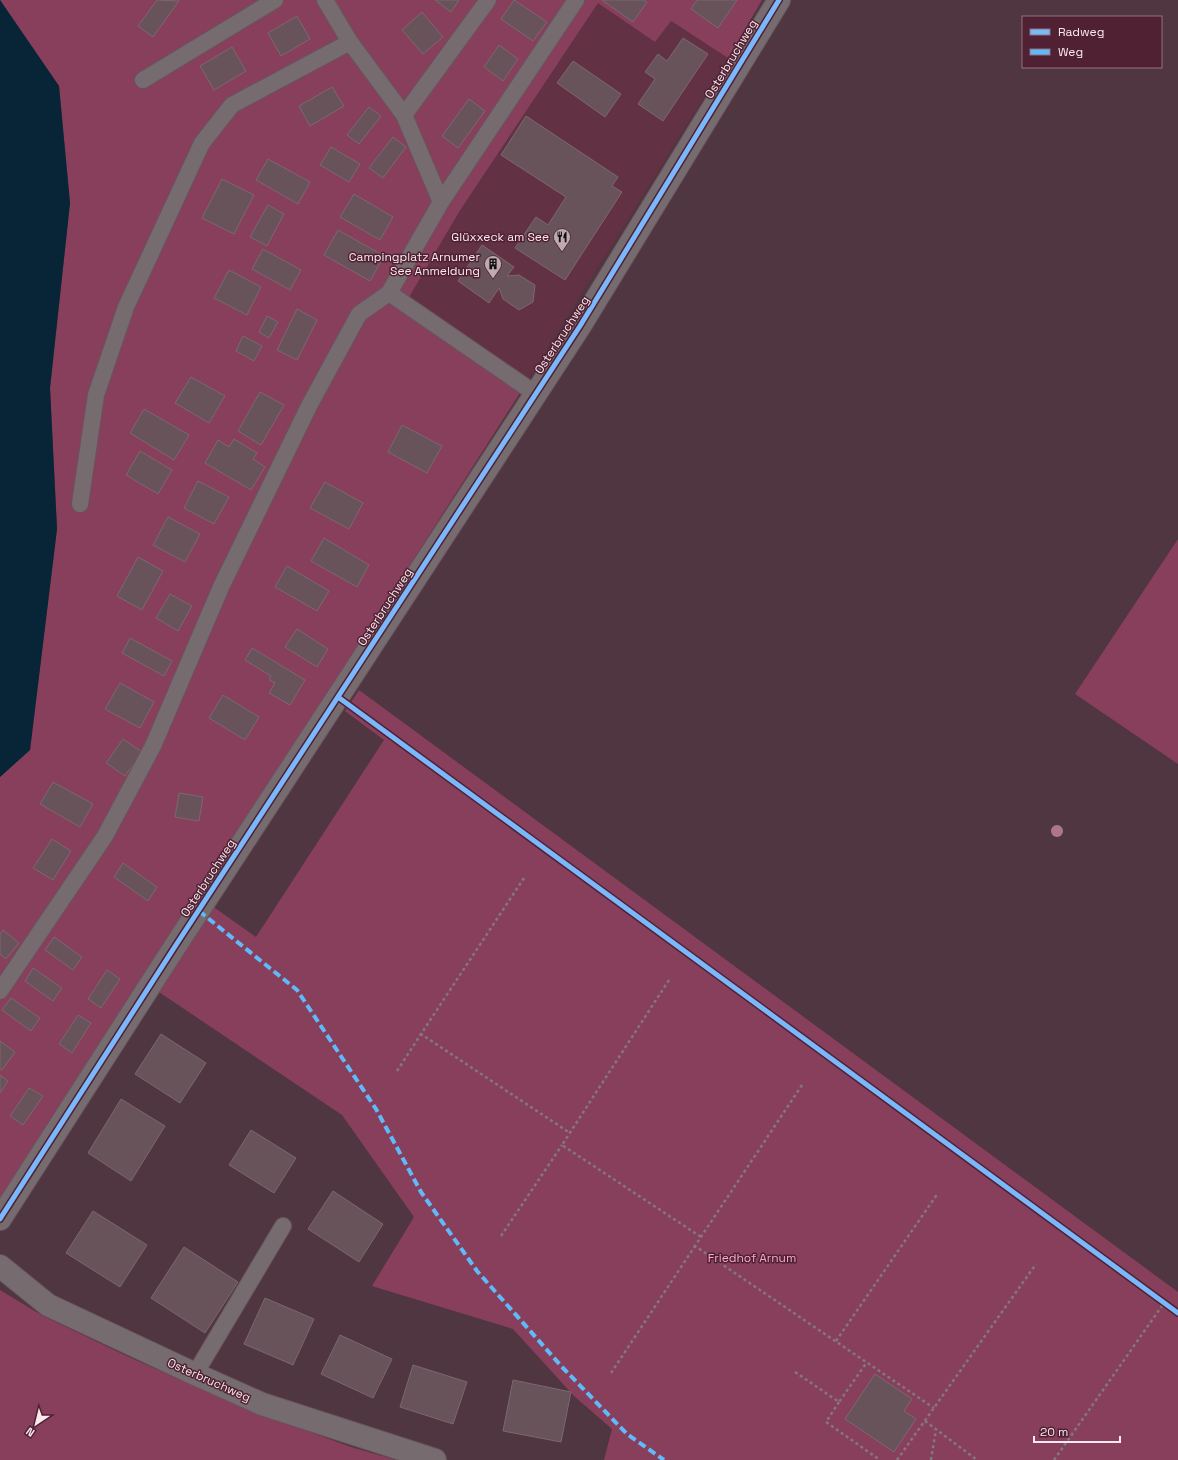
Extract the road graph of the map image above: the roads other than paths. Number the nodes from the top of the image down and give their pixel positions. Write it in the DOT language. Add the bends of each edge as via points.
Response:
graph roads {
  1 [pos="275,0"];
  2 [pos="325,0"];
  3 [pos="488,0"];
  4 [pos="576,0"];
  5 [pos="780,0"];
  6 [pos="350,42"];
  7 [pos="143,80"];
  8 [pos="404,115"];
  9 [pos="440,202"];
  10 [pos="389,293"];
  11 [pos="536,394"];
  12 [pos="80,504"];
  13 [pos="0,990"];
  14 [pos="0,1220"];
  15 [pos="283,1226"];
  16 [pos="0,1266"];
  17 [pos="195,1374"];
  18 [pos="435,1460"];
  1 -- 7 [label="lane"];
  2 -- 6 [label="lane"];
  3 -- 8 [label="lane"];
  4 -- 9 [label="lane"];
  5 -- 11 [label="street, Osterbruchweg"];
  6 -- 8 [label="lane"];
  6 -- 12 [label="lane" via="232,105 202,143 126,307 96,394"];
  8 -- 9 [label="lane"];
  9 -- 10 [label="lane"];
  10 -- 11 [label="lane"];
  10 -- 13 [label="lane" via="359,314 309,406 224,580 152,746 105,836"];
  11 -- 14 [label="street, Osterbruchweg" via="174,948"];
  15 -- 17 [label="lane"];
  16 -- 17 [label="street, Osterbruchweg" via="48,1305"];
  17 -- 18 [label="street, Osterbruchweg" via="262,1404"];
}
